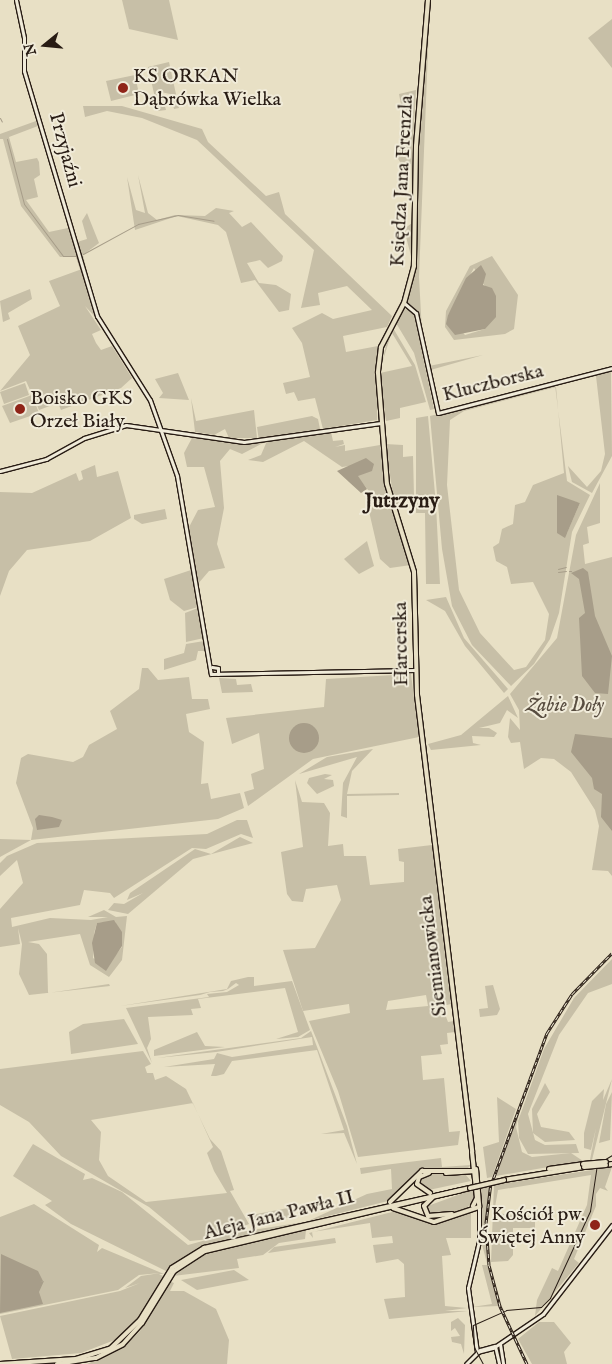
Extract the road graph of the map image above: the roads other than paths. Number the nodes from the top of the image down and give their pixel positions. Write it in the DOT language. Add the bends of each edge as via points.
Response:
graph roads {
  1 [pos="16,0"];
  2 [pos="428,0"];
  3 [pos="404,303"];
  4 [pos="612,368"];
  5 [pos="382,422"];
  6 [pos="162,429"];
  7 [pos="0,471"];
  8 [pos="402,533"];
  9 [pos="214,667"];
  10 [pos="415,670"];
  11 [pos="218,672"];
  12 [pos="424,756"];
  13 [pos="612,1163"];
  14 [pos="475,1171"];
  15 [pos="468,1174"];
  16 [pos="474,1181"];
  17 [pos="433,1195"];
  18 [pos="476,1198"];
  19 [pos="387,1206"];
  20 [pos="479,1206"];
  21 [pos="474,1208"];
  22 [pos="480,1214"];
  23 [pos="612,1225"];
  24 [pos="164,1280"];
  25 [pos="500,1344"];
  26 [pos="495,1346"];
  27 [pos="475,1348"];
  28 [pos="482,1348"];
  29 [pos="477,1352"];
  30 [pos="0,1364"];
  31 [pos="57,1364"];
  32 [pos="466,1364"];
  33 [pos="499,1364"];
  34 [pos="503,1364"];
  1 -- 6 [label="street, Przyjaźni" via="24,38 24,71 94,308 145,390"];
  2 -- 3 [label="main road, Księdza Jana Frenzla" via="416,146 415,255"];
  3 -- 4 [label="street, Kluczborska" via="416,313 438,413"];
  3 -- 5 [label="main road, Księdza Jana Frenzla" via="389,330 378,361"];
  5 -- 6 [label="street" via="244,442"];
  5 -- 8 [label="main road, Księdza Jana Frenzla" via="390,498"];
  6 -- 7 [label="street" via="122,425 81,439 46,459"];
  6 -- 9 [label="street, Przyjaźni" via="179,482"];
  8 -- 10 [label="main road, Harcerska" via="414,572"];
  9 -- 11 [label="street"];
  9 -- 11 [label="street" via="211,674"];
  10 -- 11 [label="street"];
  10 -- 12 [label="main road, Harcerska"];
  12 -- 14 [label="main road, Siemianowicka"];
  13 -- 17 [label="main road, Aleja Jana Pawła II, bridge" via="542,1171"];
  14 -- 15 [label="main road"];
  14 -- 16 [label="main road, Siemianowicka"];
  14 -- 19 [label="main road" via="422,1171"];
  14 -- 20 [label="main road, Siemianowicka"];
  15 -- 16 [label="main road"];
  15 -- 17 [label="main road" via="423,1174 419,1188"];
  16 -- 18 [label="main road, Siemianowicka"];
  17 -- 19 [label="main road, Aleja Jana Pawła II"];
  17 -- 21 [label="main road" via="424,1211 434,1219"];
  18 -- 20 [label="street, Siemianowicka"];
  18 -- 21 [label="main road"];
  19 -- 21 [label="main road" via="405,1210 430,1222"];
  19 -- 24 [label="main road, Aleja Jana Pawła II" via="204,1248 173,1269"];
  20 -- 21 [label="main road"];
  20 -- 22 [label="street, Siemianowicka"];
  21 -- 22 [label="main road"];
  22 -- 27 [label="street, Siemianowicka" via="480,1241 468,1288"];
  23 -- 25 [label="street" via="546,1310"];
  24 -- 30 [label="main road, Aleja Jana Pawła II" via="140,1320 111,1348 76,1359"];
  24 -- 31 [label="main road, Aleja Jana Pawła II" via="142,1324 123,1344 96,1358"];
  25 -- 26 [label="street"];
  25 -- 34 [label="street"];
  26 -- 28 [label="street"];
  26 -- 29 [label="street"];
  26 -- 33 [label="street"];
  27 -- 28 [label="street"];
  27 -- 29 [label="street, Siemianowicka"];
  28 -- 29 [label="street"];
  29 -- 32 [label="street"];
}
